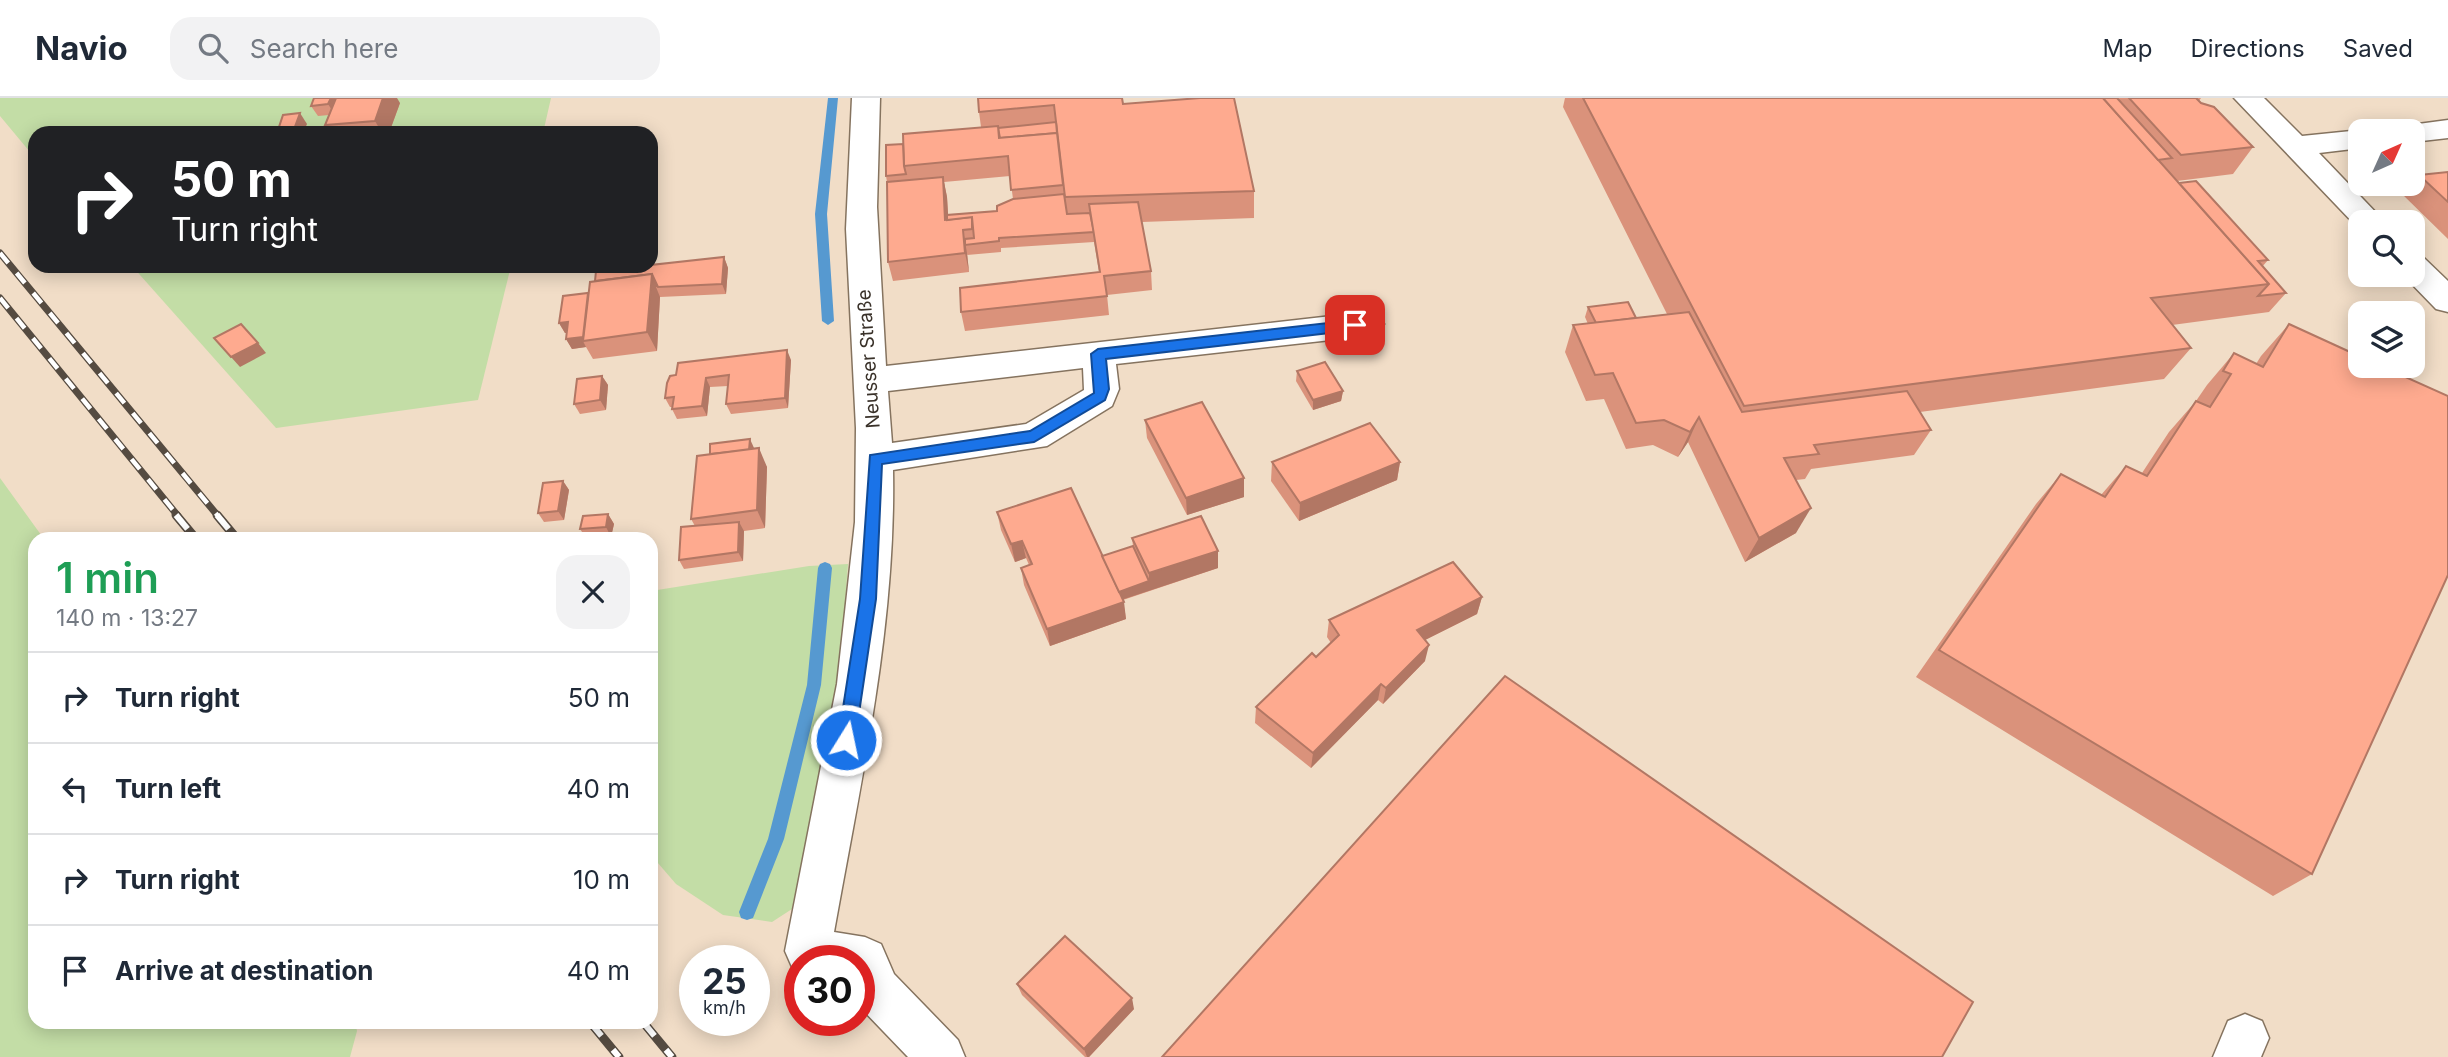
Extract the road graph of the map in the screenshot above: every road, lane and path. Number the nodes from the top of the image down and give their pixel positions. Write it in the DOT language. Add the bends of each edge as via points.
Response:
graph roads {
  1 [pos="866,98"];
  2 [pos="2248,98"];
  3 [pos="2448,130"];
  4 [pos="2426,132"];
  5 [pos="2348,140"];
  6 [pos="2296,146"];
  7 [pos="2358,210"];
  8 [pos="2425,278"];
  9 [pos="2448,302"];
  10 [pos="1367,324"];
  11 [pos="1098,354"];
  12 [pos="870,380"];
  13 [pos="875,459"];
  14 [pos="941,1057"];
  1 -- 12 [label="street, Neusser Straße" via="861,220"];
  2 -- 6 [label="street"];
  3 -- 4 [label="street"];
  5 -- 6 [label="street"];
  6 -- 7 [label="street"];
  8 -- 9 [label="street"];
  10 -- 11 [label="street"];
  11 -- 12 [label="street"];
  11 -- 13 [label="street" via="1100,397 1034,436"];
  12 -- 13 [label="street, Neusser Straße"];
  13 -- 14 [label="street, Neusser Straße" via="868,599 808,951 865,960 877,991"];
}
